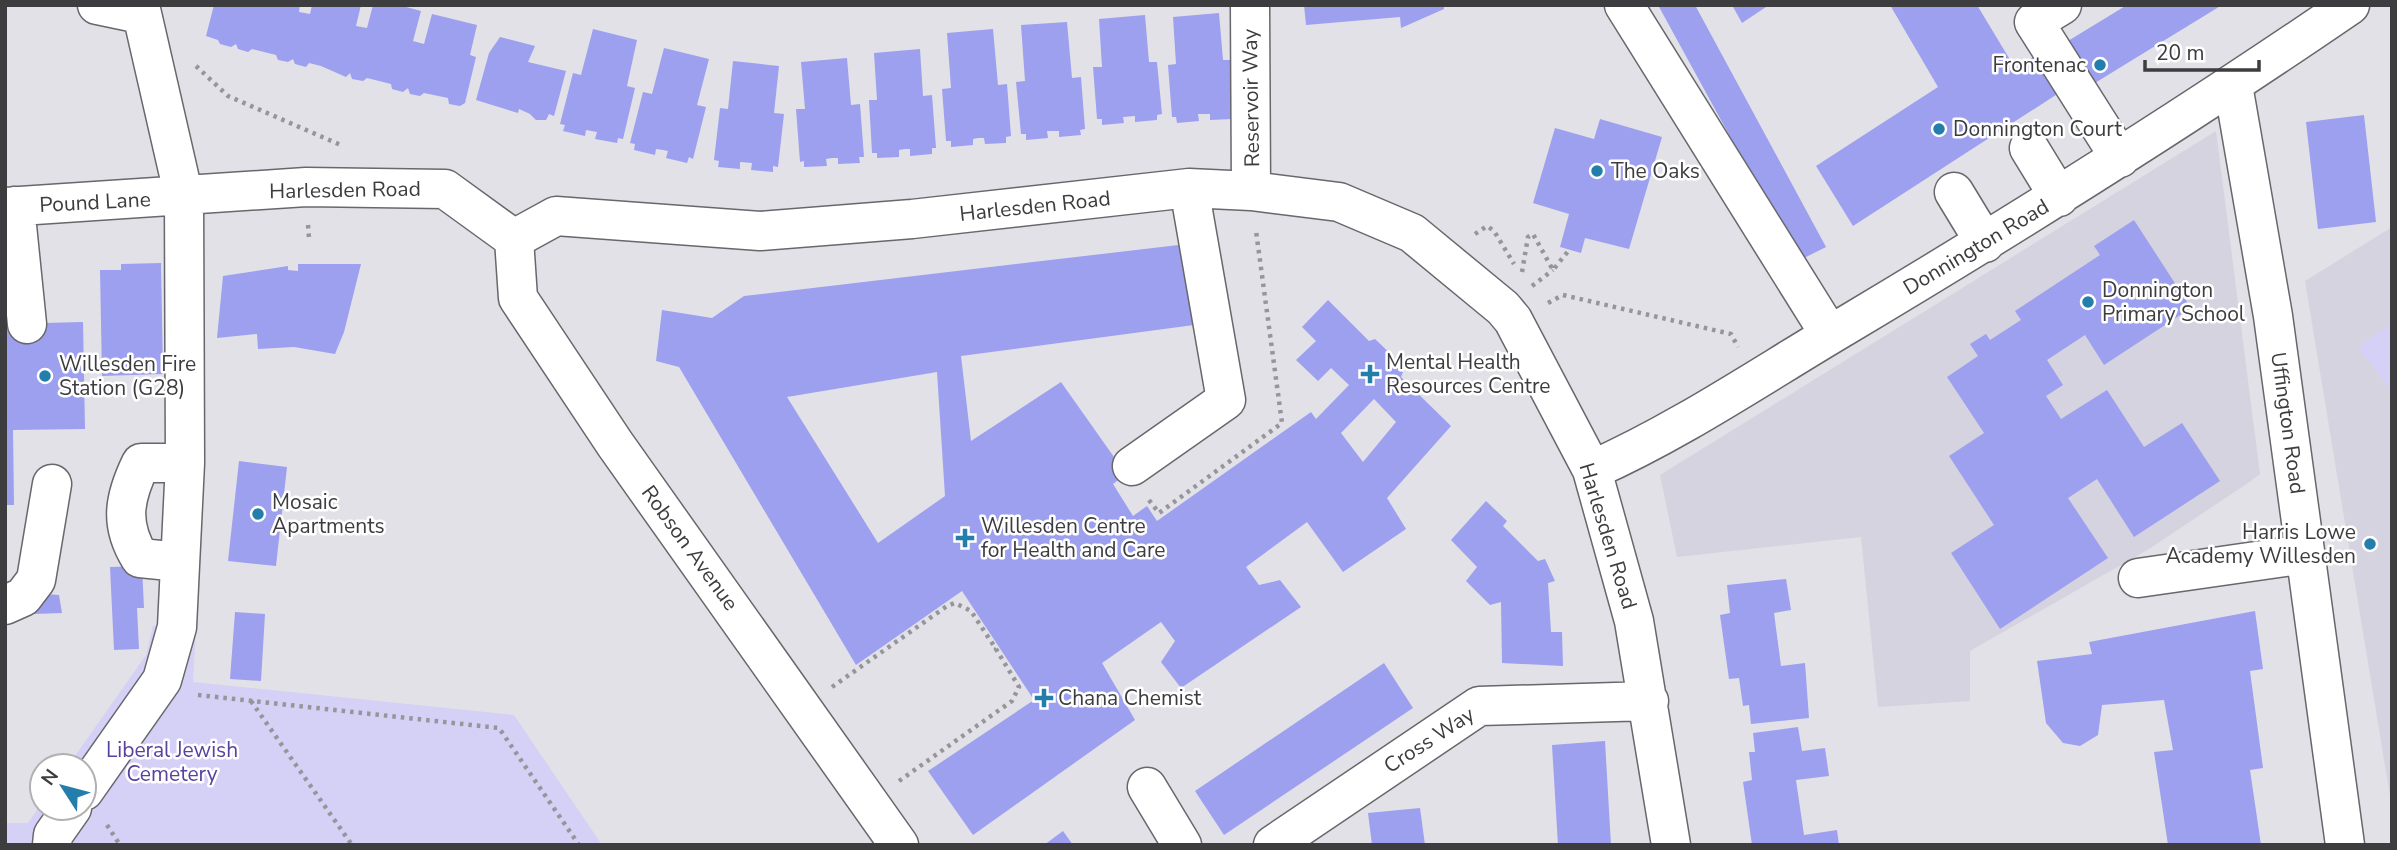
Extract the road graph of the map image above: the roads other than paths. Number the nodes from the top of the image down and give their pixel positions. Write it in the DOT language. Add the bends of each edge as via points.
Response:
graph roads {
  1 [pos="97,5"];
  2 [pos="1250,5"];
  3 [pos="1624,5"];
  4 [pos="2062,5"];
  5 [pos="2350,5"];
  6 [pos="140,9"];
  7 [pos="2233,85"];
  8 [pos="2029,148"];
  9 [pos="2120,158"];
  10 [pos="1189,188"];
  11 [pos="1251,191"];
  12 [pos="1954,192"];
  13 [pos="184,197"];
  14 [pos="2059,197"];
  15 [pos="10,206"];
  16 [pos="514,239"];
  17 [pos="1985,243"];
  18 [pos="27,324"];
  19 [pos="1830,335"];
  20 [pos="185,463"];
  21 [pos="1132,466"];
  22 [pos="1592,470"];
  23 [pos="52,484"];
  24 [pos="2305,554"];
  25 [pos="180,562"];
  26 [pos="2138,578"];
  27 [pos="5,605"];
  28 [pos="1650,701"];
  29 [pos="98,771"];
  30 [pos="1147,787"];
  31 [pos="62,822"];
  32 [pos="52,845"];
  33 [pos="899,845"];
  34 [pos="1182,845"];
  35 [pos="1273,845"];
  36 [pos="1671,845"];
  37 [pos="2345,845"];
  1 -- 6 [label="street"];
  2 -- 11 [label="street, Reservoir Way"];
  3 -- 19 [label="street"];
  4 -- 9 [label="street" via="2034,22"];
  5 -- 7 [label="street, Donnington Road"];
  6 -- 13 [label="street"];
  7 -- 9 [label="street, Donnington Road"];
  7 -- 24 [label="street, Uffington Road" via="2273,316"];
  8 -- 14 [label="street"];
  9 -- 14 [label="street, Donnington Road"];
  10 -- 11 [label="street, Harlesden Road"];
  10 -- 16 [label="street, Harlesden Road" via="761,231 556,216"];
  10 -- 21 [label="street" via="1226,400"];
  11 -- 22 [label="street, Harlesden Road" via="1339,202 1412,233 1508,314"];
  12 -- 17 [label="street"];
  13 -- 15 [label="street, Pound Lane"];
  13 -- 16 [label="street, Harlesden Road" via="306,187 445,189"];
  13 -- 20 [label="street"];
  14 -- 17 [label="street, Donnington Road"];
  15 -- 18 [label="street"];
  16 -- 33 [label="street, Robson Avenue" via="518,298 615,444"];
  17 -- 19 [label="street, Donnington Road"];
  19 -- 22 [label="street, Donnington Road"];
  20 -- 25 [label="street"];
  20 -- 25 [label="street" via="141,463 127,491 127,536 140,558"];
  22 -- 28 [label="street, Harlesden Road" via="1634,621"];
  23 -- 27 [label="street" via="36,580 23,597"];
  24 -- 26 [label="street"];
  24 -- 37 [label="street, Uffington Road"];
  25 -- 29 [label="street" via="177,627 159,685"];
  28 -- 35 [label="street, Cross Way" via="1479,706"];
  28 -- 36 [label="street, Harlesden Road"];
  30 -- 34 [label="street"];
  31 -- 32 [label="street"];
}
